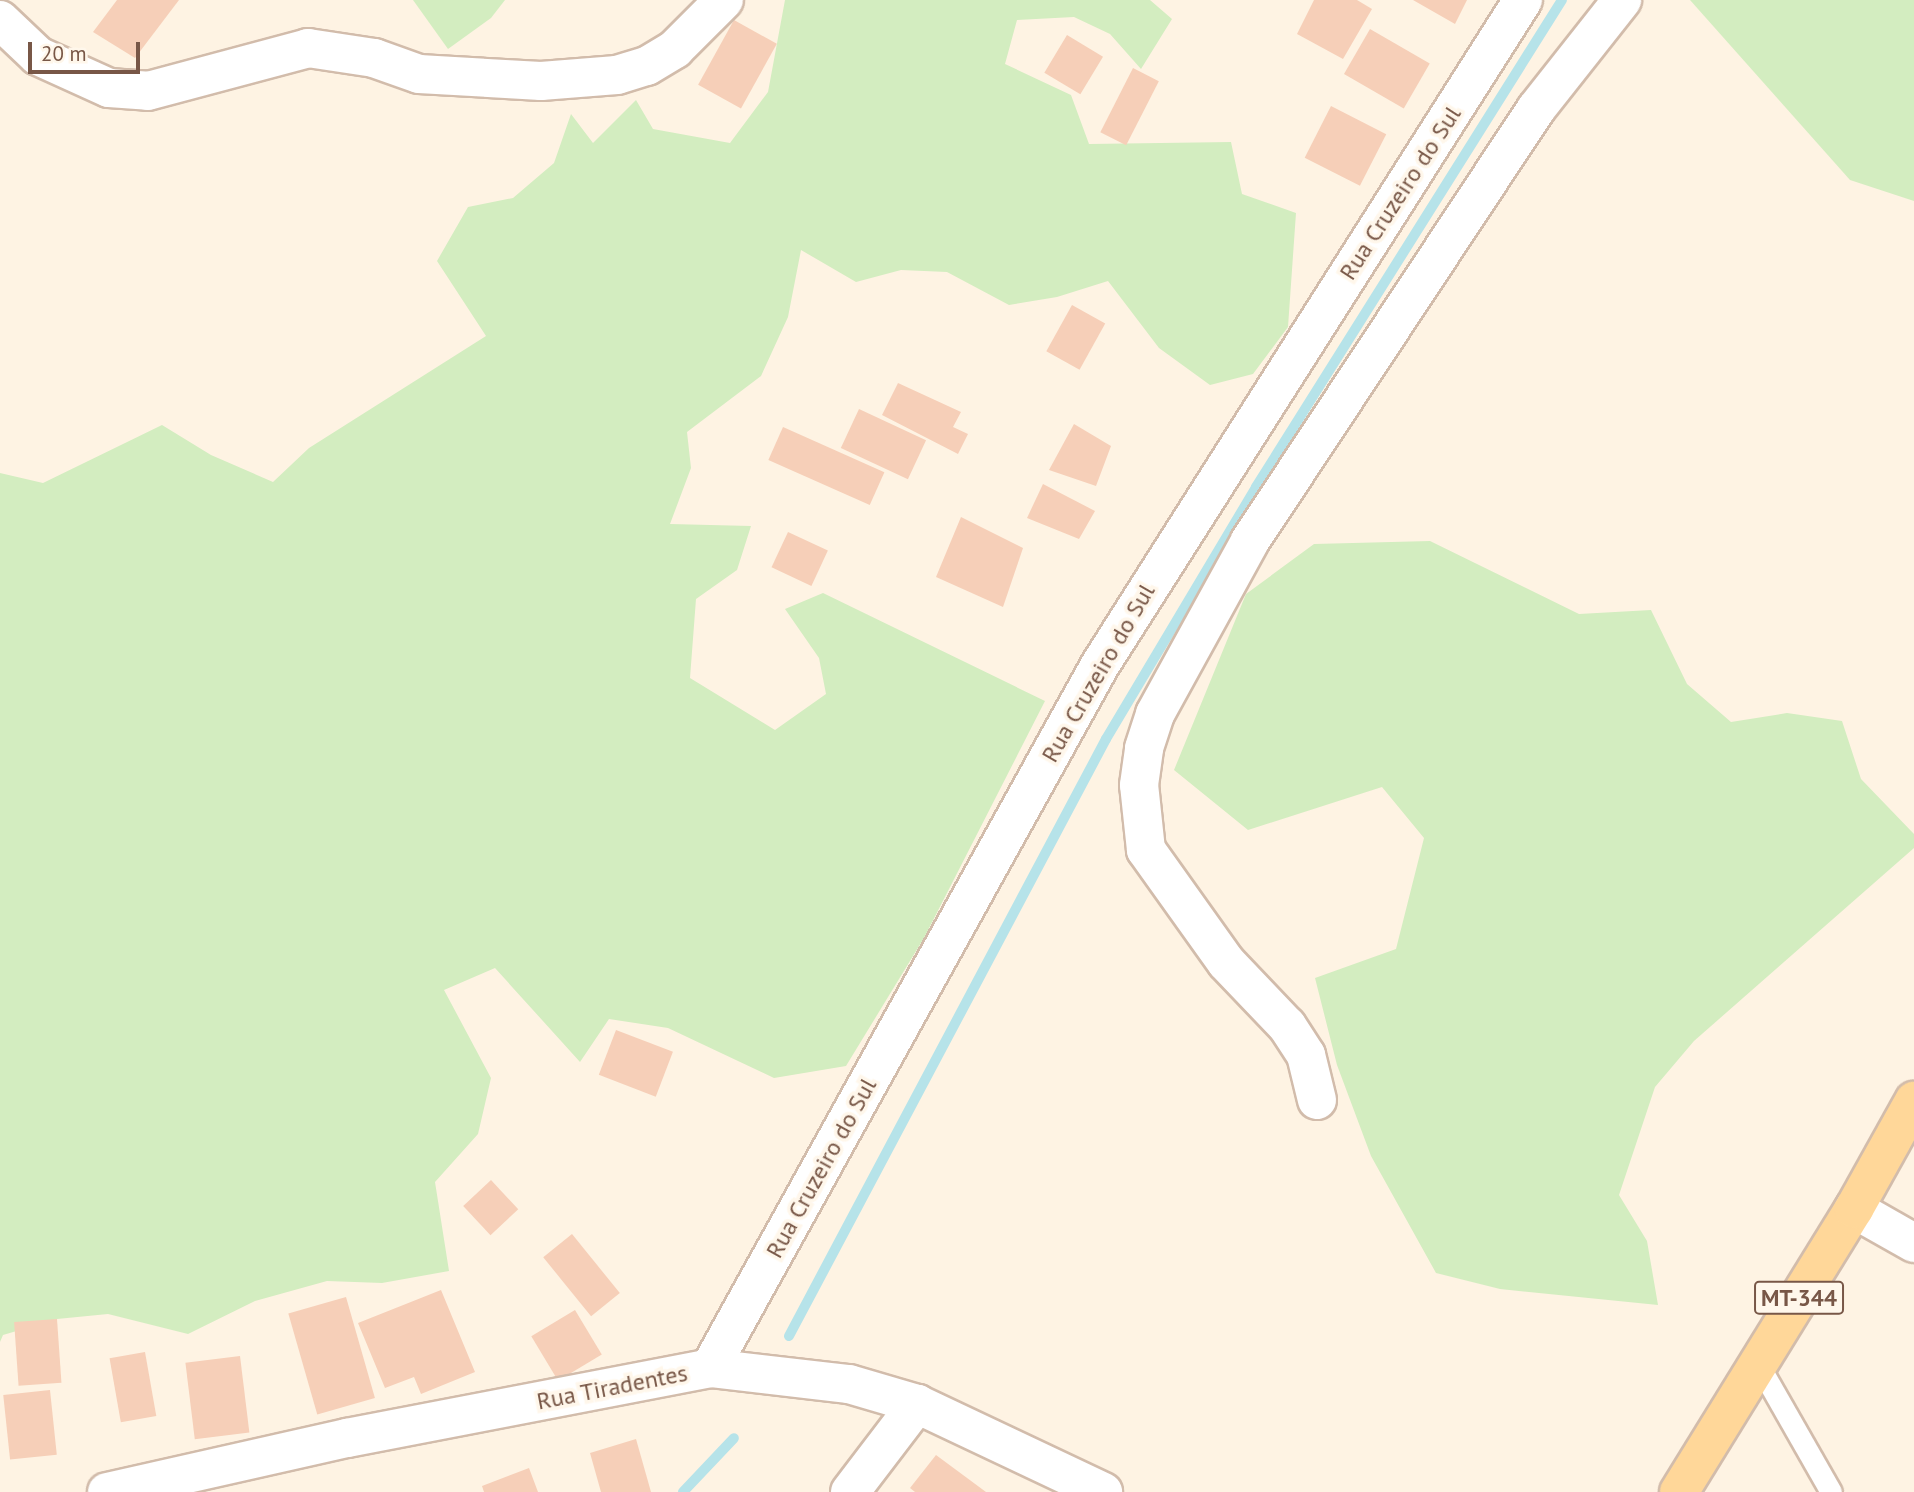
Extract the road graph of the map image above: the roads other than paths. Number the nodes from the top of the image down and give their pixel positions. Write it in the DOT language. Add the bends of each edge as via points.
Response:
graph roads {
  1 [pos="724,0"];
  2 [pos="1523,0"];
  3 [pos="1622,0"];
  4 [pos="0,20"];
  5 [pos="1317,1100"];
  6 [pos="1914,1101"];
  7 [pos="1854,1209"];
  8 [pos="1914,1243"];
  9 [pos="1758,1364"];
  10 [pos="710,1368"];
  11 [pos="917,1404"];
  12 [pos="1833,1491"];
  13 [pos="107,1492"];
  14 [pos="850,1492"];
  15 [pos="1103,1492"];
  16 [pos="1679,1492"];
  1 -- 4 [label="street" via="674,49 647,66 618,75 541,80 419,74 374,58 308,48 148,91 109,88 38,55"];
  2 -- 10 [label="street, Rua Cruzeiro do Sul" via="1100,665"];
  3 -- 5 [label="street" via="1536,109 1250,541 1155,714 1144,748 1139,785 1146,850 1226,962 1306,1055"];
  6 -- 7 [label="main road, MT-344"];
  7 -- 8 [label="street"];
  7 -- 9 [label="main road, MT-344"];
  9 -- 12 [label="lane"];
  9 -- 16 [label="main road, MT-344"];
  10 -- 11 [label="street, Rua Tiradentes" via="849,1384"];
  10 -- 13 [label="street, Rua Tiradentes" via="347,1438"];
  11 -- 14 [label="street"];
  11 -- 15 [label="street, Rua Tiradentes"];
}
